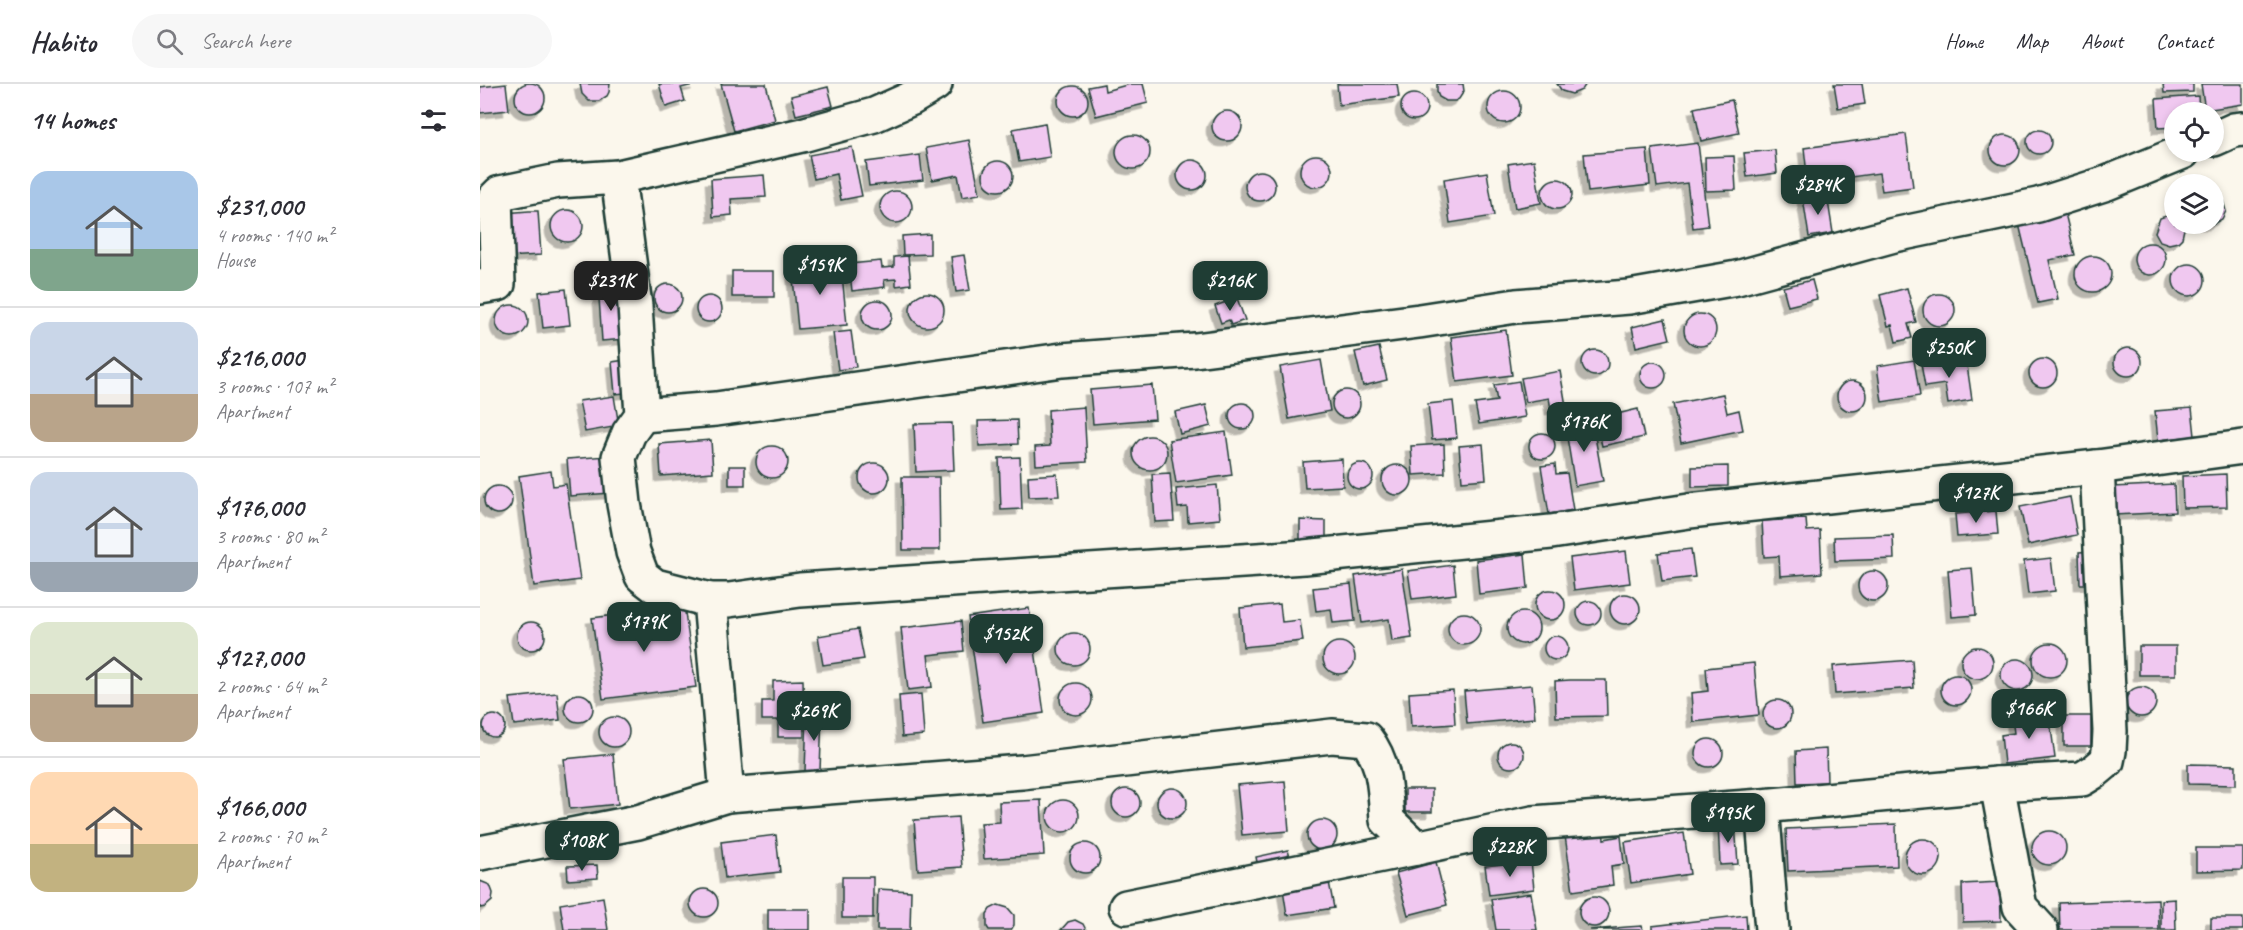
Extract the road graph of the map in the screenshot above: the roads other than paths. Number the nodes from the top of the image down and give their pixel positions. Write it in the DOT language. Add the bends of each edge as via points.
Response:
graph roads {
  1 [pos="934,84"];
  2 [pos="2243,129"];
  3 [pos="2224,134"];
  4 [pos="2164,160"];
  5 [pos="618,177"];
  6 [pos="480,287"];
  7 [pos="642,415"];
  8 [pos="2243,447"];
  9 [pos="2097,468"];
  10 [pos="710,600"];
  11 [pos="1997,784"];
  12 [pos="727,795"];
  13 [pos="1762,806"];
  14 [pos="1416,848"];
  15 [pos="480,854"];
  16 [pos="1126,907"];
  17 [pos="1772,930"];
  18 [pos="2041,930"];
  1 -- 5 [label="street" via="874,115"];
  2 -- 3 [label="street"];
  4 -- 7 [label="street" via="2038,205 1894,235 1737,278 1629,297 1516,306 1194,350 1062,360 716,409"];
  5 -- 6 [label="street" via="558,181 500,193 495,198 498,284"];
  5 -- 7 [label="street" via="635,306"];
  7 -- 10 [label="street" via="619,457 633,552 642,576 655,586"];
  8 -- 9 [label="street"];
  9 -- 10 [label="street" via="1328,554 801,590"];
  9 -- 11 [label="street" via="2110,730 2107,761 2082,779"];
  10 -- 12 [label="street"];
  11 -- 13 [label="street"];
  11 -- 18 [label="street" via="2020,907"];
  12 -- 14 [label="street" via="1022,772 1332,736 1366,739 1377,752 1388,820"];
  12 -- 15 [label="street" via="638,822"];
  13 -- 14 [label="street" via="1533,823"];
  13 -- 17 [label="street"];
  14 -- 16 [label="street"];
}
